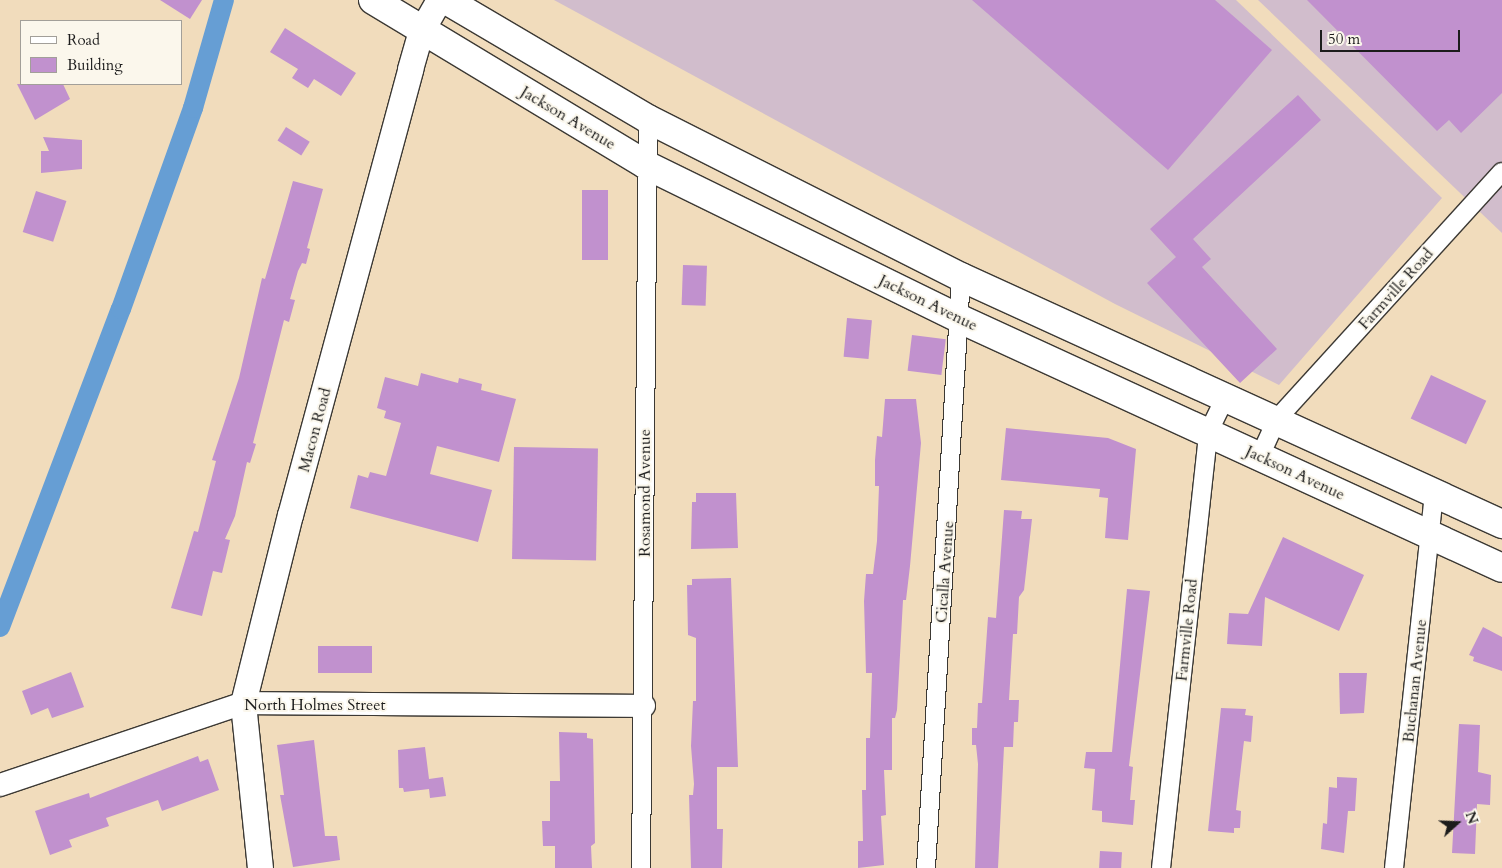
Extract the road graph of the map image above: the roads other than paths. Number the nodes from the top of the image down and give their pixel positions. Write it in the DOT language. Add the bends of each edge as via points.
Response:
graph roads {
  1 [pos="373,0"];
  2 [pos="439,0"];
  3 [pos="446,0"];
  4 [pos="421,31"];
  5 [pos="648,119"];
  6 [pos="646,165"];
  7 [pos="1502,172"];
  8 [pos="961,277"];
  9 [pos="960,319"];
  10 [pos="1226,396"];
  11 [pos="1278,419"];
  12 [pos="1208,433"];
  13 [pos="1260,456"];
  14 [pos="1434,494"];
  15 [pos="1502,524"];
  16 [pos="1430,535"];
  17 [pos="1502,568"];
  18 [pos="243,703"];
  19 [pos="644,706"];
  20 [pos="0,785"];
  21 [pos="260,868"];
  22 [pos="641,868"];
  23 [pos="926,868"];
  24 [pos="1161,868"];
  25 [pos="1394,868"];
  1 -- 4 [label="main road, Jackson Avenue"];
  2 -- 4 [label="main road, Macon Road"];
  3 -- 5 [label="main road"];
  4 -- 6 [label="main road, Jackson Avenue"];
  4 -- 18 [label="main road, Macon Road" via="290,515"];
  5 -- 6 [label="street, Rosamond Avenue"];
  5 -- 8 [label="main road"];
  6 -- 9 [label="main road, Jackson Avenue"];
  6 -- 19 [label="street, Rosamond Avenue"];
  7 -- 11 [label="street, Farmville Road"];
  8 -- 9 [label="street, Cicalla Avenue"];
  8 -- 10 [label="main road"];
  9 -- 12 [label="main road, Jackson Avenue"];
  9 -- 23 [label="street, Cicalla Avenue"];
  10 -- 11 [label="main road"];
  10 -- 12 [label="street, Farmville Road"];
  11 -- 13 [label="street, Farmville Road"];
  11 -- 14 [label="main road"];
  12 -- 13 [label="main road, Jackson Avenue"];
  12 -- 24 [label="street, Farmville Road"];
  13 -- 16 [label="main road, Jackson Avenue"];
  14 -- 15 [label="main road"];
  14 -- 16 [label="street, Buchanan Avenue"];
  16 -- 17 [label="main road, Jackson Avenue"];
  16 -- 25 [label="street, Buchanan Avenue"];
  18 -- 19 [label="street, North Holmes Street"];
  18 -- 20 [label="street, North Holmes Street"];
  18 -- 21 [label="main road, Macon Road"];
  19 -- 22 [label="street, Rosamond Avenue"];
}
